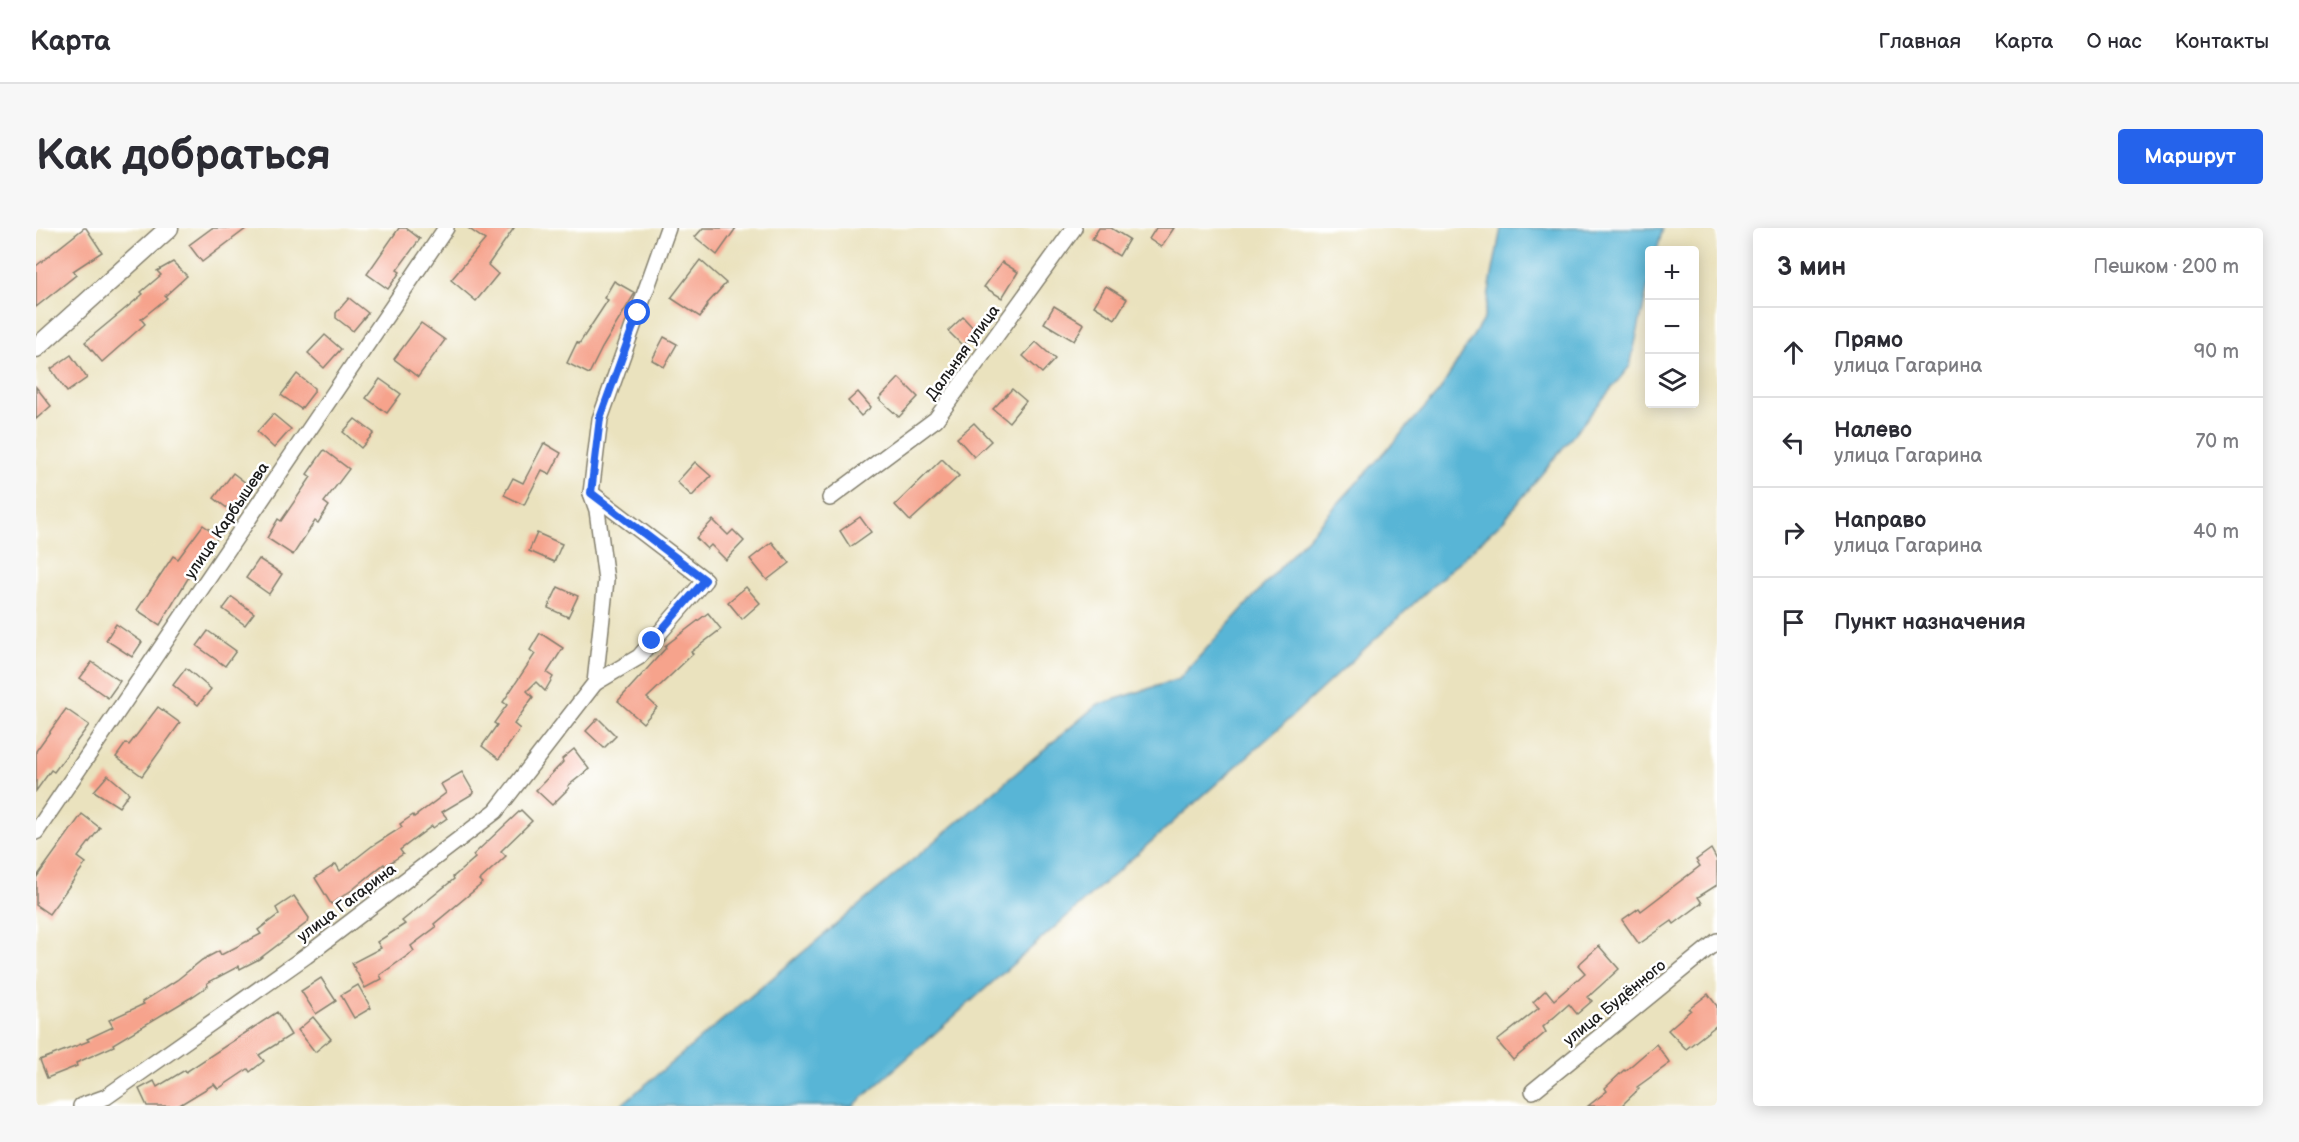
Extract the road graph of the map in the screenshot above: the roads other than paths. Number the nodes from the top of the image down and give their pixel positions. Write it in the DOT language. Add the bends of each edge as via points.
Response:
graph roads {
  1 [pos="169,228"];
  2 [pos="446,228"];
  3 [pos="668,228"];
  4 [pos="1074,228"];
  5 [pos="36,348"];
  6 [pos="591,493"];
  7 [pos="830,498"];
  8 [pos="595,683"];
  9 [pos="36,832"];
  10 [pos="1717,941"];
  11 [pos="1533,1091"];
  12 [pos="81,1106"];
  1 -- 5 [label="street"];
  2 -- 9 [label="street, улица Карбышева"];
  3 -- 6 [label="street" via="600,418"];
  4 -- 7 [label="street, Дальняя улица" via="936,418"];
  6 -- 8 [label="street" via="597,510 606,580"];
  6 -- 8 [label="street, улица Гагарина" via="705,580 639,657"];
  8 -- 12 [label="street, улица Гагарина" via="496,811 306,956 106,1097"];
  10 -- 11 [label="street, улица Будённого"];
}
